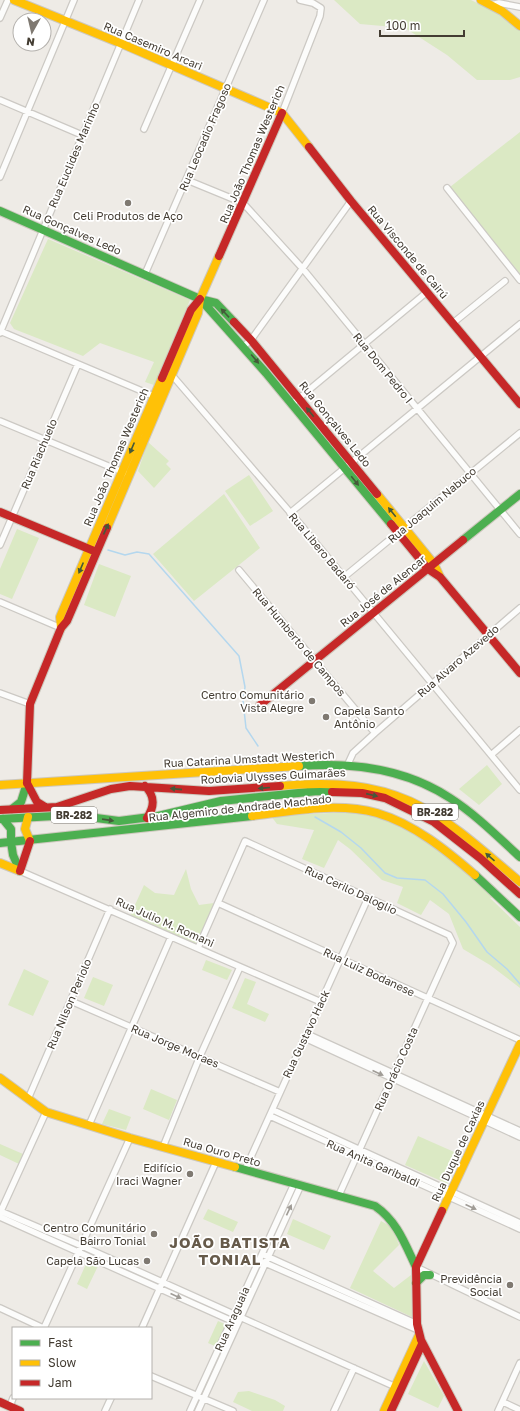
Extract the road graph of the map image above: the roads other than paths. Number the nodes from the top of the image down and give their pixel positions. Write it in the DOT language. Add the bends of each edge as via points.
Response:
graph roads {
  1 [pos="8,0"];
  2 [pos="14,0"];
  3 [pos="74,0"];
  4 [pos="139,0"];
  5 [pos="200,0"];
  6 [pos="264,0"];
  7 [pos="300,0"];
  8 [pos="481,0"];
  9 [pos="491,5"];
  10 [pos="520,7"];
  11 [pos="0,18"];
  12 [pos="65,21"];
  13 [pos="520,26"];
  14 [pos="120,44"];
  15 [pos="172,66"];
  16 [pos="226,89"];
  17 [pos="0,100"];
  18 [pos="27,111"];
  19 [pos="282,113"];
  20 [pos="144,129"];
  21 [pos="82,135"];
  22 [pos="0,177"];
  23 [pos="187,180"];
  24 [pos="447,188"];
  25 [pos="351,201"];
  26 [pos="243,203"];
  27 [pos="0,211"];
  28 [pos="43,230"];
  29 [pos="303,269"];
  30 [pos="145,274"];
  31 [pos="520,280"];
  32 [pos="505,281"];
  33 [pos="427,292"];
  34 [pos="200,299"];
  35 [pos="453,322"];
  36 [pos="520,324"];
  37 [pos="0,332"];
  38 [pos="250,340"];
  39 [pos="363,345"];
  40 [pos="244,346"];
  41 [pos="481,356"];
  42 [pos="78,364"];
  43 [pos="270,370"];
  44 [pos="168,373"];
  45 [pos="157,398"];
  46 [pos="299,398"];
  47 [pos="292,404"];
  48 [pos="520,404"];
  49 [pos="416,410"];
  50 [pos="0,421"];
  51 [pos="326,431"];
  52 [pos="520,433"];
  53 [pos="319,437"];
  54 [pos="45,440"];
  55 [pos="352,463"];
  56 [pos="345,469"];
  57 [pos="126,473"];
  58 [pos="469,473"];
  59 [pos="520,494"];
  60 [pos="379,496"];
  61 [pos="372,501"];
  62 [pos="500,510"];
  63 [pos="0,512"];
  64 [pos="290,513"];
  65 [pos="12,518"];
  66 [pos="401,530"];
  67 [pos="520,534"];
  68 [pos="0,545"];
  69 [pos="92,550"];
  70 [pos="431,566"];
  71 [pos="239,570"];
  72 [pos="344,577"];
  73 [pos="0,602"];
  74 [pos="520,608"];
  75 [pos="374,613"];
  76 [pos="61,628"];
  77 [pos="487,635"];
  78 [pos="315,661"];
  79 [pos="520,673"];
  80 [pos="432,684"];
  81 [pos="0,692"];
  82 [pos="30,704"];
  83 [pos="260,705"];
  84 [pos="520,730"];
  85 [pos="375,733"];
  86 [pos="490,755"];
  87 [pos="347,766"];
  88 [pos="27,783"];
  89 [pos="0,785"];
  90 [pos="145,786"];
  91 [pos="520,790"];
  92 [pos="45,807"];
  93 [pos="0,810"];
  94 [pos="12,810"];
  95 [pos="28,817"];
  96 [pos="147,818"];
  97 [pos="2,819"];
  98 [pos="30,841"];
  99 [pos="11,842"];
  100 [pos="0,844"];
  101 [pos="520,857"];
  102 [pos="0,863"];
  103 [pos="20,870"];
  104 [pos="520,882"];
  105 [pos="520,894"];
  106 [pos="368,898"];
  107 [pos="218,903"];
  108 [pos="110,909"];
  109 [pos="520,917"];
  110 [pos="171,937"];
  111 [pos="453,943"];
  112 [pos="198,948"];
  113 [pos="341,959"];
  114 [pos="240,967"];
  115 [pos="427,999"];
  116 [pos="71,1001"];
  117 [pos="321,1002"];
  118 [pos="132,1028"];
  119 [pos="306,1036"];
  120 [pos="520,1040"];
  121 [pos="520,1044"];
  122 [pos="200,1056"];
  123 [pos="393,1076"];
  124 [pos="0,1078"];
  125 [pos="280,1092"];
  126 [pos="28,1100"];
  127 [pos="272,1110"];
  128 [pos="46,1112"];
  129 [pos="270,1116"];
  130 [pos="485,1118"];
  131 [pos="301,1123"];
  132 [pos="89,1125"];
  133 [pos="298,1129"];
  134 [pos="519,1133"];
  135 [pos="326,1134"];
  136 [pos="130,1138"];
  137 [pos="323,1141"];
  138 [pos="163,1147"];
  139 [pos="360,1149"];
  140 [pos="357,1156"];
  141 [pos="216,1162"];
  142 [pos="394,1165"];
  143 [pos="245,1170"];
  144 [pos="391,1171"];
  145 [pos="418,1176"];
  146 [pos="414,1182"];
  147 [pos="297,1184"];
  148 [pos="339,1194"];
  149 [pos="449,1194"];
  150 [pos="0,1213"];
  151 [pos="519,1225"];
  152 [pos="51,1236"];
  153 [pos="82,1246"];
  154 [pos="408,1251"];
  155 [pos="80,1252"];
  156 [pos="422,1252"];
  157 [pos="263,1258"];
  158 [pos="111,1259"];
  159 [pos="108,1265"];
  160 [pos="416,1267"];
  161 [pos="131,1272"];
  162 [pos="430,1275"];
  163 [pos="416,1283"];
  164 [pos="161,1286"];
  165 [pos="190,1298"];
  166 [pos="209,1303"];
  167 [pos="0,1308"];
  168 [pos="206,1309"];
  169 [pos="237,1316"];
  170 [pos="520,1317"];
  171 [pos="232,1321"];
  172 [pos="42,1327"];
  173 [pos="44,1327"];
  174 [pos="142,1327"];
  175 [pos="418,1330"];
  176 [pos="422,1344"];
  177 [pos="218,1350"];
  178 [pos="224,1352"];
  179 [pos="520,1363"];
  180 [pos="210,1368"];
  181 [pos="354,1368"];
  182 [pos="216,1372"];
  183 [pos="152,1376"];
  184 [pos="398,1388"];
  185 [pos="197,1396"];
  186 [pos="13,1399"];
  187 [pos="111,1399"];
  188 [pos="204,1399"];
  189 [pos="0,1402"];
  190 [pos="503,1402"];
  191 [pos="9,1409"];
  192 [pos="520,1410"];
  193 [pos="20,1411"];
  194 [pos="105,1411"];
  195 [pos="190,1411"];
  196 [pos="198,1411"];
  197 [pos="233,1411"];
  198 [pos="334,1411"];
  199 [pos="384,1411"];
  200 [pos="391,1411"];
  201 [pos="458,1411"];
  202 [pos="498,1411"];
  1 -- 11 [label="street"];
  2 -- 12 [label="main road, Rua Casemiro Arcari"];
  3 -- 12 [label="street"];
  4 -- 14 [label="street, Rua Euclides Marinho"];
  5 -- 15 [label="street"];
  6 -- 16 [label="street, Rua Leocadio Fragoso"];
  7 -- 19 [label="street, Rua João Thomas Westerich" via="321,8 320,16"];
  8 -- 9 [label="main road"];
  9 -- 10 [label="street"];
  9 -- 13 [label="main road"];
  12 -- 14 [label="main road, Rua Casemiro Arcari"];
  12 -- 18 [label="street"];
  14 -- 15 [label="main road, Rua Casemiro Arcari"];
  14 -- 21 [label="street, Rua Euclides Marinho"];
  15 -- 16 [label="main road, Rua Casemiro Arcari"];
  15 -- 20 [label="street"];
  16 -- 19 [label="main road, Rua Casemiro Arcari"];
  16 -- 23 [label="street, Rua Leocadio Fragoso"];
  17 -- 18 [label="street"];
  18 -- 21 [label="street"];
  18 -- 22 [label="street"];
  19 -- 25 [label="main road, Rua Visconde de Cairú"];
  19 -- 26 [label="main road, Rua João Thomas Westerich"];
  21 -- 28 [label="street, Rua Euclides Marinho"];
  23 -- 26 [label="street"];
  23 -- 30 [label="street, Rua Leocadio Fragoso"];
  24 -- 31 [label="street"];
  25 -- 29 [label="street"];
  25 -- 33 [label="main road, Rua Visconde de Cairú"];
  26 -- 29 [label="street, Rua Dom Pedro I"];
  26 -- 34 [label="main road, Rua João Thomas Westerich"];
  27 -- 28 [label="main road, Rua Gonçalves Ledo"];
  28 -- 30 [label="main road, Rua Gonçalves Ledo"];
  28 -- 37 [label="street, Rua Euclides Marinho"];
  29 -- 38 [label="street"];
  29 -- 39 [label="street, Rua Dom Pedro I"];
  30 -- 34 [label="main road, Rua Gonçalves Ledo"];
  32 -- 35 [label="street"];
  33 -- 35 [label="main road, Rua Visconde de Cairú"];
  33 -- 39 [label="street"];
  38 -- 34 [label="main road, Rua Gonçalves Ledo, one-way" via="216,303"];
  34 -- 40 [label="main road, Rua Gonçalves Ledo"];
  34 -- 44 [label="main road, Rua João Thomas Westerich" via="198,313 184,336"];
  35 -- 41 [label="main road, Rua Visconde de Cairú"];
  36 -- 41 [label="street"];
  37 -- 42 [label="street"];
  38 -- 40 [label="street"];
  38 -- 43 [label="main road, Rua Gonçalves Ledo"];
  39 -- 46 [label="street"];
  39 -- 49 [label="street, Rua Dom Pedro I"];
  40 -- 43 [label="main road, Rua Gonçalves Ledo, one-way"];
  41 -- 48 [label="main road, Rua Visconde de Cairú"];
  41 -- 49 [label="street"];
  42 -- 45 [label="street"];
  42 -- 54 [label="street, Rua Riachuelo"];
  43 -- 46 [label="main road, Rua Gonçalves Ledo"];
  43 -- 47 [label="main road, Rua Gonçalves Ledo"];
  44 -- 45 [label="main road, Rua João Thomas Westerich"];
  44 -- 64 [label="street, Rua Libero Badaró"];
  45 -- 57 [label="main road, Rua João Thomas Westerich"];
  46 -- 47 [label="street"];
  51 -- 46 [label="main road, Rua Gonçalves Ledo, one-way"];
  47 -- 53 [label="main road, Rua Gonçalves Ledo"];
  49 -- 55 [label="street"];
  49 -- 58 [label="street, Rua Dom Pedro I"];
  50 -- 54 [label="street"];
  51 -- 53 [label="main road"];
  51 -- 55 [label="main road, Rua Gonçalves Ledo"];
  52 -- 58 [label="street, Rua Joaquim Nabuco"];
  53 -- 56 [label="main road, Rua Gonçalves Ledo"];
  54 -- 57 [label="street"];
  54 -- 65 [label="street, Rua Riachuelo"];
  55 -- 56 [label="street"];
  55 -- 60 [label="main road, Rua Gonçalves Ledo"];
  56 -- 61 [label="main road, Rua Gonçalves Ledo, one-way"];
  56 -- 64 [label="street"];
  57 -- 69 [label="main road, Rua João Thomas Westerich"];
  58 -- 62 [label="street, Rua Dom Pedro I"];
  58 -- 66 [label="street, Rua Joaquim Nabuco"];
  59 -- 62 [label="main road, Rua José de Alencar"];
  60 -- 61 [label="main road"];
  66 -- 60 [label="main road, Rua Gonçalves Ledo, one-way"];
  61 -- 66 [label="main road, Rua Gonçalves Ledo"];
  62 -- 67 [label="street, Rua Dom Pedro I"];
  62 -- 70 [label="main road, Rua José de Alencar"];
  63 -- 65 [label="main road"];
  64 -- 72 [label="street, Rua Libero Badaró"];
  65 -- 68 [label="street, Rua Riachuelo"];
  65 -- 69 [label="main road"];
  66 -- 70 [label="main road, Rua Gonçalves Ledo"];
  66 -- 72 [label="street, Rua Joaquim Nabuco"];
  69 -- 76 [label="main road, Rua João Thomas Westerich" via="67,621"];
  70 -- 75 [label="main road, Rua José de Alencar"];
  70 -- 77 [label="main road, Rua Gonçalves Ledo"];
  71 -- 78 [label="street, Rua Humberto de Campos"];
  72 -- 75 [label="street, Rua Libero Badaró"];
  73 -- 76 [label="street"];
  74 -- 77 [label="street, Rua Alvaro Azevedo"];
  75 -- 78 [label="main road, Rua José de Alencar"];
  75 -- 80 [label="street, Rua Libero Badaró"];
  76 -- 82 [label="main road, Rua João Thomas Westerich"];
  77 -- 79 [label="main road, Rua Gonçalves Ledo"];
  77 -- 80 [label="street, Rua Alvaro Azevedo"];
  78 -- 83 [label="main road, Rua José de Alencar"];
  78 -- 85 [label="street, Rua Humberto de Campos"];
  80 -- 85 [label="street, Rua Alvaro Azevedo"];
  80 -- 86 [label="street, Rua Libero Badaró"];
  81 -- 82 [label="street"];
  82 -- 88 [label="main road, Rua João Thomas Westerich"];
  84 -- 86 [label="street"];
  85 -- 87 [label="street, Rua Alvaro Azevedo" via="353,754"];
  86 -- 91 [label="street, Rua Libero Badaró"];
  87 -- 88 [label="main road, Rua Catarina Umstadt Westerich" via="308,765"];
  87 -- 101 [label="main road, Rua Catarina Umstadt Westerich" via="381,770 424,783 461,806"];
  88 -- 89 [label="main road, Rua Catarina Umstadt Westerich"];
  88 -- 92 [label="main road" via="37,802"];
  88 -- 94 [label="main road" via="21,802"];
  90 -- 92 [label="main road, Rodovia Ulysses Guimarães / BR-282" via="112,789 58,806"];
  90 -- 96 [label="main road" via="150,791 154,805"];
  104 -- 90 [label="main road, Rodovia Ulysses Guimarães / BR-282, one-way" via="439,814 373,786 331,782 208,791"];
  92 -- 94 [label="main road, Rodovia Ulysses Guimarães / BR-282"];
  93 -- 94 [label="main road, Rodovia Ulysses Guimarães / BR-282"];
  95 -- 96 [label="main road, Rodovia Ulysses Guimarães / BR-282, one-way" via="73,815 119,821"];
  95 -- 97 [label="main road, Rodovia Ulysses Guimarães / BR-282"];
  95 -- 98 [label="main road" via="25,829"];
  96 -- 105 [label="main road, Rodovia Ulysses Guimarães / BR-282, one-way" via="221,800 318,791 347,791 371,795 385,798 434,822"];
  97 -- 99 [label="main road" via="11,829"];
  98 -- 99 [label="main road, Rua Algemiro de Andrade Machado"];
  98 -- 103 [label="main road"];
  98 -- 109 [label="main road, Rua Algemiro de Andrade Machado" via="326,808 364,811 387,816 429,838 454,857"];
  99 -- 100 [label="main road, Rua Algemiro de Andrade Machado"];
  99 -- 103 [label="main road"];
  102 -- 103 [label="main road, Rua Julio M. Romani"];
  103 -- 108 [label="street, Rua Julio M. Romani"];
  106 -- 107 [label="street, Rua Cerilo Daloglio" via="245,841"];
  106 -- 111 [label="street, Rua Cerilo Daloglio" via="449,935"];
  106 -- 113 [label="street, Rua Gustavo Hack"];
  107 -- 112 [label="street"];
  107 -- 113 [label="street, Rua Luiz Bodanese"];
  108 -- 110 [label="street, Rua Julio M. Romani"];
  108 -- 116 [label="street, Rua Nilson Periolo"];
  110 -- 112 [label="street, Rua Julio M. Romani"];
  110 -- 118 [label="street"];
  111 -- 115 [label="street, Rua Orácio Costa"];
  112 -- 114 [label="street, Rua Julio M. Romani"];
  113 -- 115 [label="street, Rua Luiz Bodanese"];
  113 -- 117 [label="street, Rua Gustavo Hack"];
  114 -- 117 [label="street, Rua Julio M. Romani"];
  114 -- 122 [label="street"];
  115 -- 120 [label="street, Rua Luiz Bodanese"];
  115 -- 123 [label="street, Rua Orácio Costa"];
  116 -- 118 [label="street, Rua Jorge Moraes"];
  116 -- 126 [label="street, Rua Nilson Periolo"];
  117 -- 119 [label="street, Rua Gustavo Hack"];
  118 -- 122 [label="street, Rua Jorge Moraes"];
  118 -- 132 [label="street"];
  119 -- 123 [label="street"];
  119 -- 125 [label="street, Rua Gustavo Hack"];
  121 -- 130 [label="main road, Rua Duque de Caxias"];
  122 -- 125 [label="street, Rua Jorge Moraes"];
  122 -- 138 [label="street"];
  123 -- 130 [label="street"];
  123 -- 139 [label="street, Rua Orácio Costa"];
  124 -- 126 [label="main road, Rua Ouro Preto"];
  125 -- 127 [label="street, Rua Gustavo Hack"];
  126 -- 128 [label="main road, Rua Ouro Preto"];
  127 -- 129 [label="street, Rua Gustavo Hack"];
  127 -- 131 [label="street, Rua Anita Garibaldi"];
  128 -- 132 [label="main road, Rua Ouro Preto"];
  128 -- 150 [label="street"];
  129 -- 133 [label="street, Rua Anita Garibaldi"];
  129 -- 143 [label="street, Rua Gustavo Hack"];
  130 -- 134 [label="street"];
  130 -- 149 [label="main road, Rua Duque de Caxias"];
  131 -- 133 [label="street"];
  131 -- 135 [label="street, Rua Anita Garibaldi"];
  132 -- 136 [label="main road, Rua Ouro Preto"];
  133 -- 137 [label="street, Rua Anita Garibaldi"];
  135 -- 137 [label="street"];
  135 -- 139 [label="street, Rua Anita Garibaldi"];
  136 -- 138 [label="main road, Rua Ouro Preto"];
  136 -- 153 [label="street"];
  137 -- 140 [label="street, Rua Anita Garibaldi"];
  138 -- 141 [label="main road, Rua Ouro Preto"];
  139 -- 140 [label="street, Rua Orácio Costa"];
  139 -- 142 [label="street, Rua Anita Garibaldi"];
  140 -- 144 [label="street, Rua Anita Garibaldi"];
  140 -- 148 [label="street, Rua Orácio Costa"];
  141 -- 143 [label="main road, Rua Ouro Preto"];
  141 -- 164 [label="street"];
  142 -- 144 [label="street"];
  142 -- 145 [label="street, Rua Anita Garibaldi"];
  143 -- 147 [label="main road, Rua Ouro Preto"];
  144 -- 146 [label="street, Rua Anita Garibaldi"];
  145 -- 146 [label="street"];
  145 -- 149 [label="street, Rua Anita Garibaldi"];
  146 -- 149 [label="street, Rua Anita Garibaldi"];
  147 -- 148 [label="main road, Rua Ouro Preto"];
  147 -- 157 [label="street, Rua Araguaia"];
  148 -- 154 [label="main road, Rua Ouro Preto" via="385,1211"];
  149 -- 151 [label="street, Rua Anita Garibaldi"];
  149 -- 156 [label="main road, Rua Duque de Caxias"];
  150 -- 152 [label="street"];
  152 -- 153 [label="street"];
  152 -- 155 [label="street"];
  153 -- 155 [label="street"];
  153 -- 158 [label="street"];
  154 -- 156 [label="main road" via="413,1254"];
  154 -- 160 [label="main road, Rua Ouro Preto"];
  155 -- 159 [label="street"];
  155 -- 173 [label="street"];
  156 -- 160 [label="main road, Rua Duque de Caxias"];
  157 -- 169 [label="street, Rua Araguaia"];
  157 -- 175 [label="street"];
  158 -- 159 [label="street"];
  158 -- 161 [label="street"];
  159 -- 161 [label="street"];
  160 -- 162 [label="street"];
  160 -- 163 [label="main road"];
  161 -- 164 [label="street"];
  162 -- 163 [label="main road" via="424,1276"];
  162 -- 170 [label="street"];
  163 -- 175 [label="main road"];
  164 -- 165 [label="street"];
  164 -- 174 [label="street"];
  165 -- 166 [label="street"];
  165 -- 168 [label="street"];
  166 -- 168 [label="street"];
  166 -- 169 [label="street"];
  167 -- 172 [label="street"];
  168 -- 171 [label="street"];
  169 -- 171 [label="street"];
  169 -- 178 [label="street, Rua Araguaia"];
  169 -- 181 [label="street"];
  171 -- 177 [label="street, Rua Araguaia"];
  175 -- 176 [label="main road"];
  175 -- 184 [label="main road"];
  176 -- 184 [label="main road"];
  176 -- 201 [label="main road"];
  177 -- 178 [label="street"];
  177 -- 180 [label="street, Rua Araguaia"];
  178 -- 182 [label="street, Rua Araguaia"];
  179 -- 190 [label="street"];
  180 -- 182 [label="street"];
  180 -- 185 [label="street, Rua Araguaia"];
  181 -- 184 [label="street"];
  181 -- 198 [label="street"];
  182 -- 188 [label="street, Rua Araguaia"];
  183 -- 185 [label="street"];
  184 -- 199 [label="main road"];
  184 -- 200 [label="main road"];
  185 -- 188 [label="street"];
  185 -- 195 [label="street, Rua Araguaia"];
  186 -- 191 [label="street"];
  187 -- 194 [label="street"];
  188 -- 196 [label="street, Rua Araguaia"];
  188 -- 197 [label="street"];
  189 -- 191 [label="main road"];
  190 -- 192 [label="street"];
  190 -- 202 [label="street"];
  191 -- 193 [label="main road"];
}
